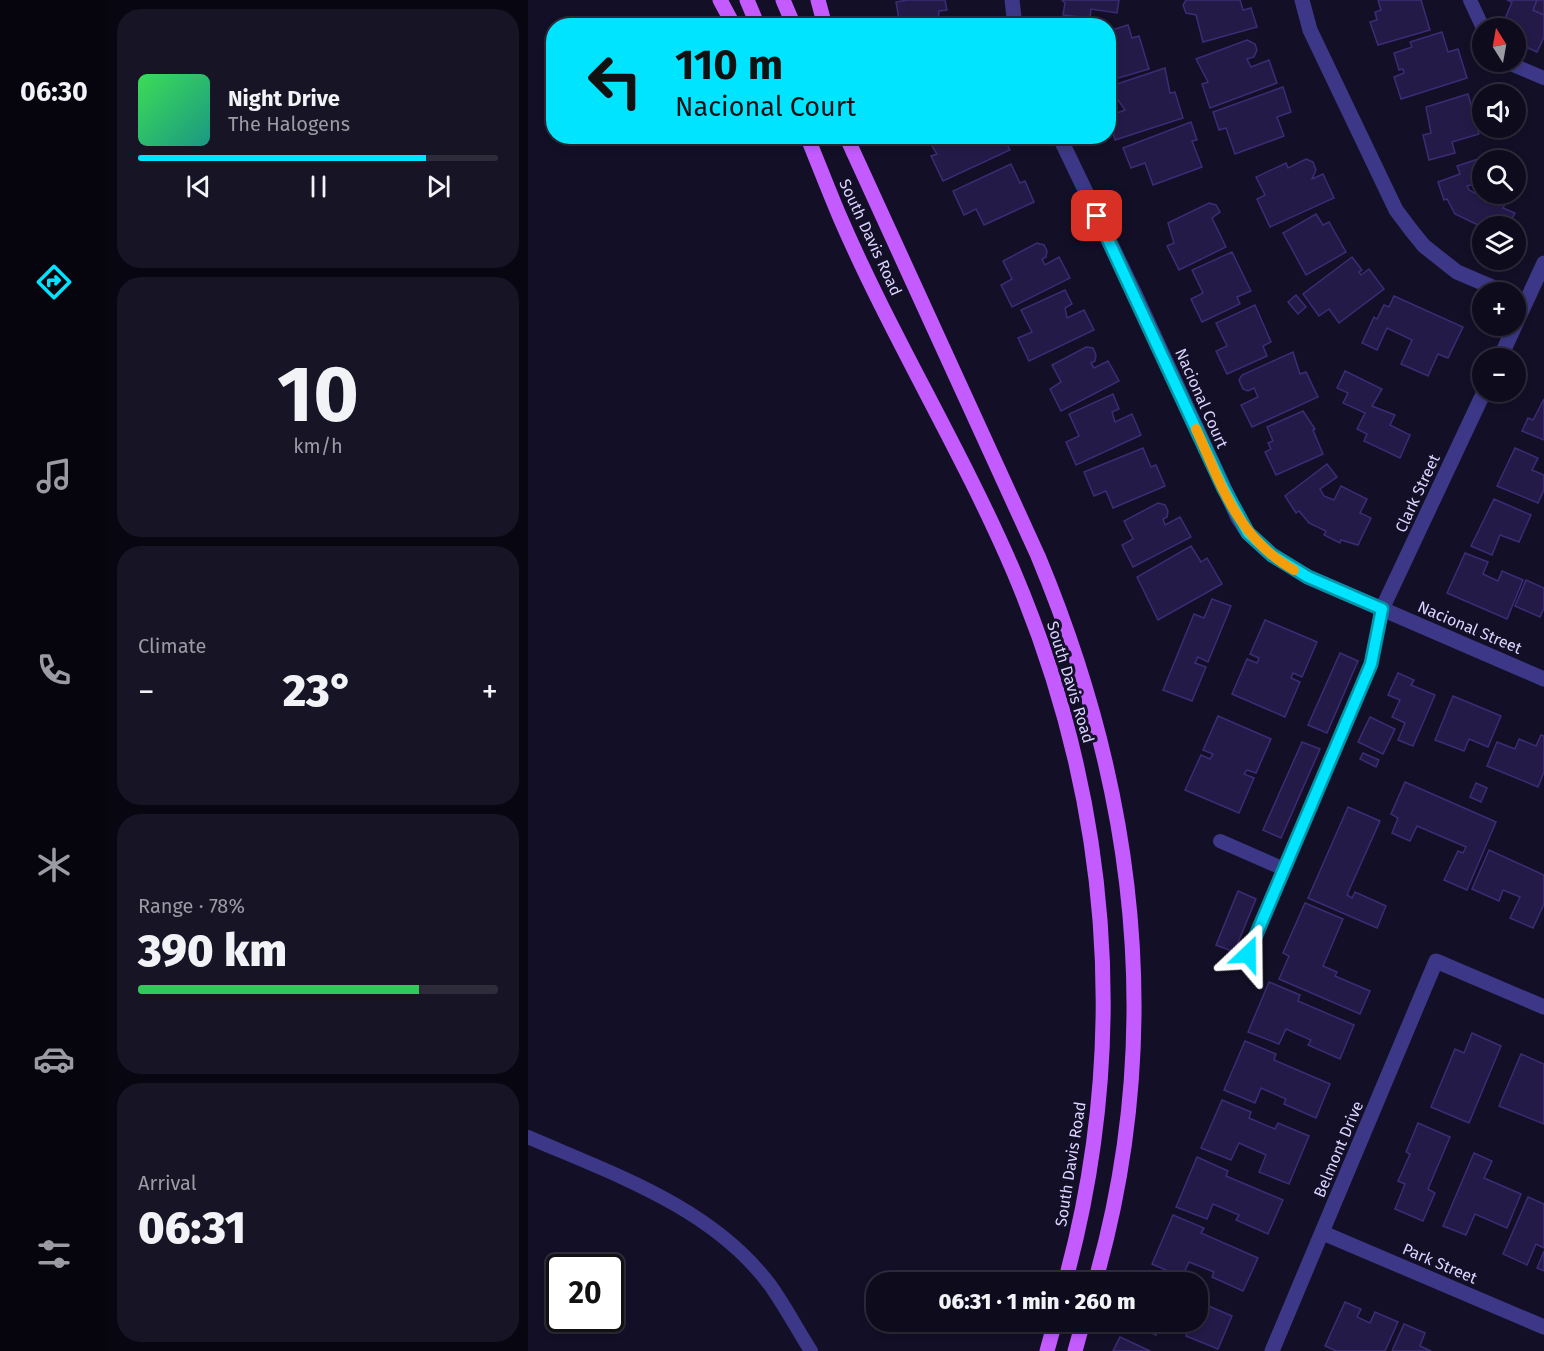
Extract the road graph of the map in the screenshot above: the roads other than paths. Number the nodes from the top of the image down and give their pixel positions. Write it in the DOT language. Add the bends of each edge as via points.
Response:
graph roads {
  1 [pos="720,0"];
  2 [pos="747,0"];
  3 [pos="783,0"];
  4 [pos="818,0"];
  5 [pos="1012,0"];
  6 [pos="1302,0"];
  7 [pos="1470,0"];
  8 [pos="730,18"];
  9 [pos="755,18"];
  10 [pos="791,18"];
  11 [pos="823,18"];
  12 [pos="1014,18"];
  13 [pos="1478,18"];
  14 [pos="1526,70"];
  15 [pos="1544,78"];
  16 [pos="799,144"];
  17 [pos="810,144"];
  18 [pos="850,144"];
  19 [pos="860,144"];
  20 [pos="1063,144"];
  21 [pos="880,208"];
  22 [pos="840,217"];
  23 [pos="1544,263"];
  24 [pos="1480,282"];
  25 [pos="1526,291"];
  26 [pos="1479,402"];
  27 [pos="1382,609"];
  28 [pos="1544,679"];
  29 [pos="1220,841"];
  30 [pos="1284,870"];
  31 [pos="1248,954"];
  32 [pos="1544,1007"];
  33 [pos="528,1137"];
  34 [pos="1323,1233"];
  35 [pos="1067,1272"];
  36 [pos="1097,1272"];
  37 [pos="1544,1327"];
  38 [pos="1052,1332"];
  39 [pos="1080,1332"];
  40 [pos="811,1351"];
  41 [pos="1047,1351"];
  42 [pos="1075,1351"];
  43 [pos="1272,1351"];
  1 -- 8 [label="main road"];
  2 -- 9 [label="main road"];
  3 -- 10 [label="main road"];
  4 -- 11 [label="main road"];
  5 -- 12 [label="street"];
  6 -- 24 [label="street" via="1315,40 1396,210 1440,260"];
  7 -- 13 [label="lane"];
  14 -- 15 [label="lane"];
  16 -- 22 [label="main road"];
  17 -- 22 [label="main road, South Davis Road"];
  18 -- 21 [label="main road, South Davis Road"];
  19 -- 21 [label="main road"];
  20 -- 27 [label="street, Nacional Court" via="1238,518 1261,546 1289,567"];
  21 -- 36 [label="main road, South Davis Road" via="1065,621 1088,688 1116,808 1131,931 1135,1002 1132,1084 1116,1196"];
  22 -- 35 [label="main road, South Davis Road" via="1012,567 1060,697 1088,814 1102,934 1105,1001 1101,1083 1090,1173"];
  23 -- 25 [label="street"];
  26 -- 27 [label="street, Clark Street"];
  27 -- 28 [label="street, Nacional Street"];
  27 -- 30 [label="lane" via="1371,664"];
  29 -- 30 [label="lane"];
  30 -- 31 [label="lane"];
  32 -- 34 [label="street, Belmont Drive" via="1436,961"];
  33 -- 40 [label="lane" via="641,1186 698,1218 770,1285"];
  34 -- 37 [label="street, Park Street"];
  34 -- 43 [label="street, Belmont Drive"];
  38 -- 41 [label="main road"];
  39 -- 42 [label="main road"];
}
